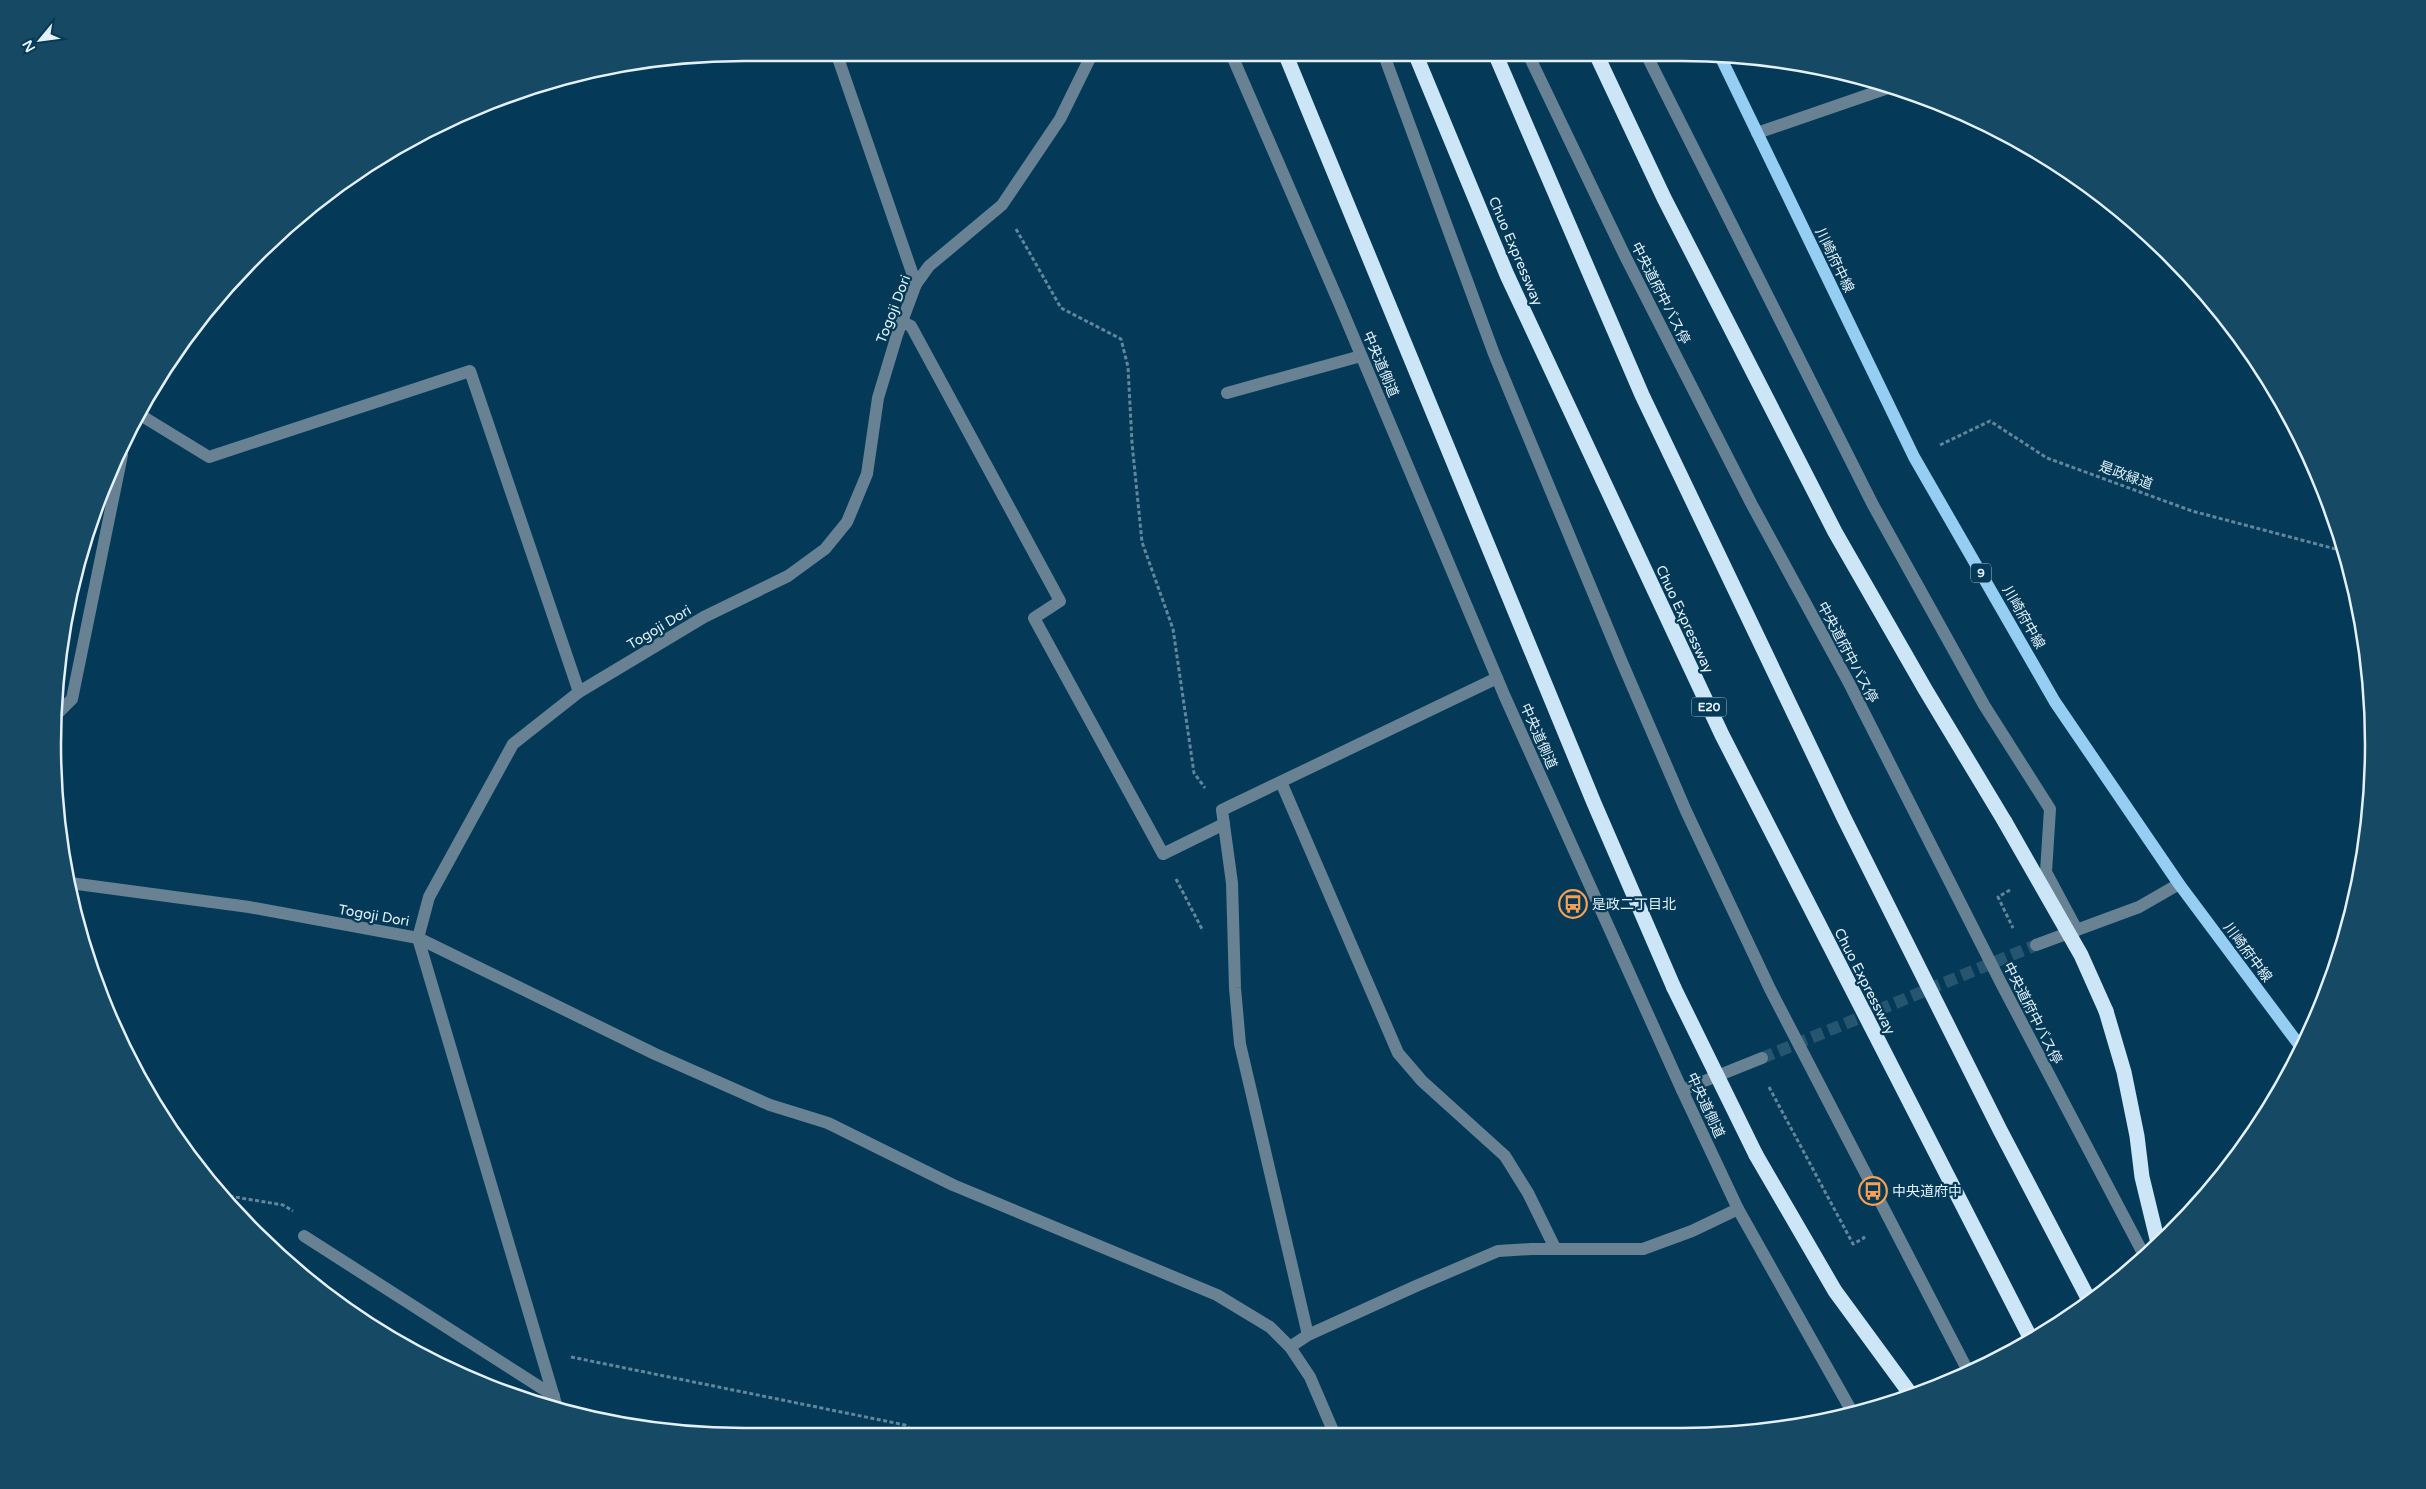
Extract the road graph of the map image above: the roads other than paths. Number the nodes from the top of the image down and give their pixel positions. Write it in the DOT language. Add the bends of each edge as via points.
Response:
graph roads {
  1 [pos="839,61"];
  2 [pos="1089,61"];
  3 [pos="1234,61"];
  4 [pos="1287,61"];
  5 [pos="1386,61"];
  6 [pos="1418,61"];
  7 [pos="1498,61"];
  8 [pos="1531,61"];
  9 [pos="1599,61"];
  10 [pos="1650,61"];
  11 [pos="1723,63"];
  12 [pos="1879,91"];
  13 [pos="1757,134"];
  14 [pos="916,284"];
  15 [pos="902,322"];
  16 [pos="1361,356"];
  17 [pos="1227,393"];
  18 [pos="145,418"];
  19 [pos="119,470"];
  20 [pos="1497,678"];
  21 [pos="579,692"];
  22 [pos="63,708"];
  23 [pos="1281,782"];
  24 [pos="1224,824"];
  25 [pos="75,884"];
  26 [pos="2179,884"];
  27 [pos="2077,930"];
  28 [pos="418,938"];
  29 [pos="2036,945"];
  30 [pos="2296,1042"];
  31 [pos="1762,1058"];
  32 [pos="1682,1090"];
  33 [pos="1738,1208"];
  34 [pos="304,1236"];
  35 [pos="2156,1236"];
  36 [pos="1555,1248"];
  37 [pos="2141,1250"];
  38 [pos="2086,1295"];
  39 [pos="2028,1333"];
  40 [pos="1308,1335"];
  41 [pos="1290,1347"];
  42 [pos="1965,1366"];
  43 [pos="1907,1389"];
  44 [pos="555,1400"];
  45 [pos="1849,1406"];
  46 [pos="1332,1428"];
  1 -- 14 [label="street"];
  2 -- 14 [label="street, Togoji Dori" via="1060,119 1002,205 929,266"];
  3 -- 16 [label="street, 中央道側道"];
  4 -- 43 [label="highway, bridge" via="1594,803 1674,988 1756,1155 1835,1291"];
  5 -- 42 [label="street" via="1494,354 1686,811 1770,989"];
  6 -- 39 [label="highway, Chuo Expressway / E20" via="1507,275 1722,735"];
  7 -- 38 [label="highway" via="1638,387 1680,476 1844,818"];
  8 -- 37 [label="street, 中央道府中バス停" via="1625,256 1751,504 1849,683"];
  9 -- 35 [label="highway, bridge" via="1664,198 1835,532 2081,955 2106,1011 2124,1072"];
  10 -- 27 [label="street" via="1873,505 1984,705 2050,809 2046,872"];
  11 -- 13 [label="main road, 川崎府中線 / 9"];
  12 -- 13 [label="street"];
  13 -- 26 [label="main road, 川崎府中線 / 9" via="1914,457 2055,702"];
  14 -- 15 [label="street, Togoji Dori"];
  15 -- 21 [label="street, Togoji Dori" via="878,398 867,474 847,522 825,548 788,576 704,617"];
  15 -- 24 [label="street" via="911,326 1060,601 1034,618 1163,854"];
  16 -- 17 [label="street"];
  16 -- 20 [label="street, 中央道側道"];
  18 -- 21 [label="street" via="209,457 470,371"];
  19 -- 22 [label="street" via="72,699"];
  20 -- 23 [label="street"];
  20 -- 32 [label="street, 中央道側道"];
  21 -- 28 [label="street, Togoji Dori" via="513,744 429,897"];
  23 -- 24 [label="street" via="1222,810"];
  23 -- 36 [label="street" via="1398,1053 1422,1081 1505,1156 1528,1193"];
  24 -- 40 [label="street" via="1232,883 1240,1044"];
  25 -- 28 [label="street, Togoji Dori" via="250,908"];
  26 -- 27 [label="street" via="2139,907"];
  26 -- 30 [label="main road, 川崎府中線 / 9"];
  27 -- 29 [label="street"];
  28 -- 41 [label="street" via="655,1054 770,1105 828,1124 953,1185 1217,1295 1270,1327"];
  28 -- 44 [label="street"];
  31 -- 32 [label="street"];
  32 -- 33 [label="street, 中央道側道"];
  33 -- 36 [label="street" via="1692,1231 1643,1249"];
  33 -- 45 [label="street, 中央道側道"];
  34 -- 44 [label="street"];
  36 -- 40 [label="street" via="1498,1252"];
  40 -- 41 [label="street"];
  41 -- 46 [label="street" via="1310,1377"];
}
